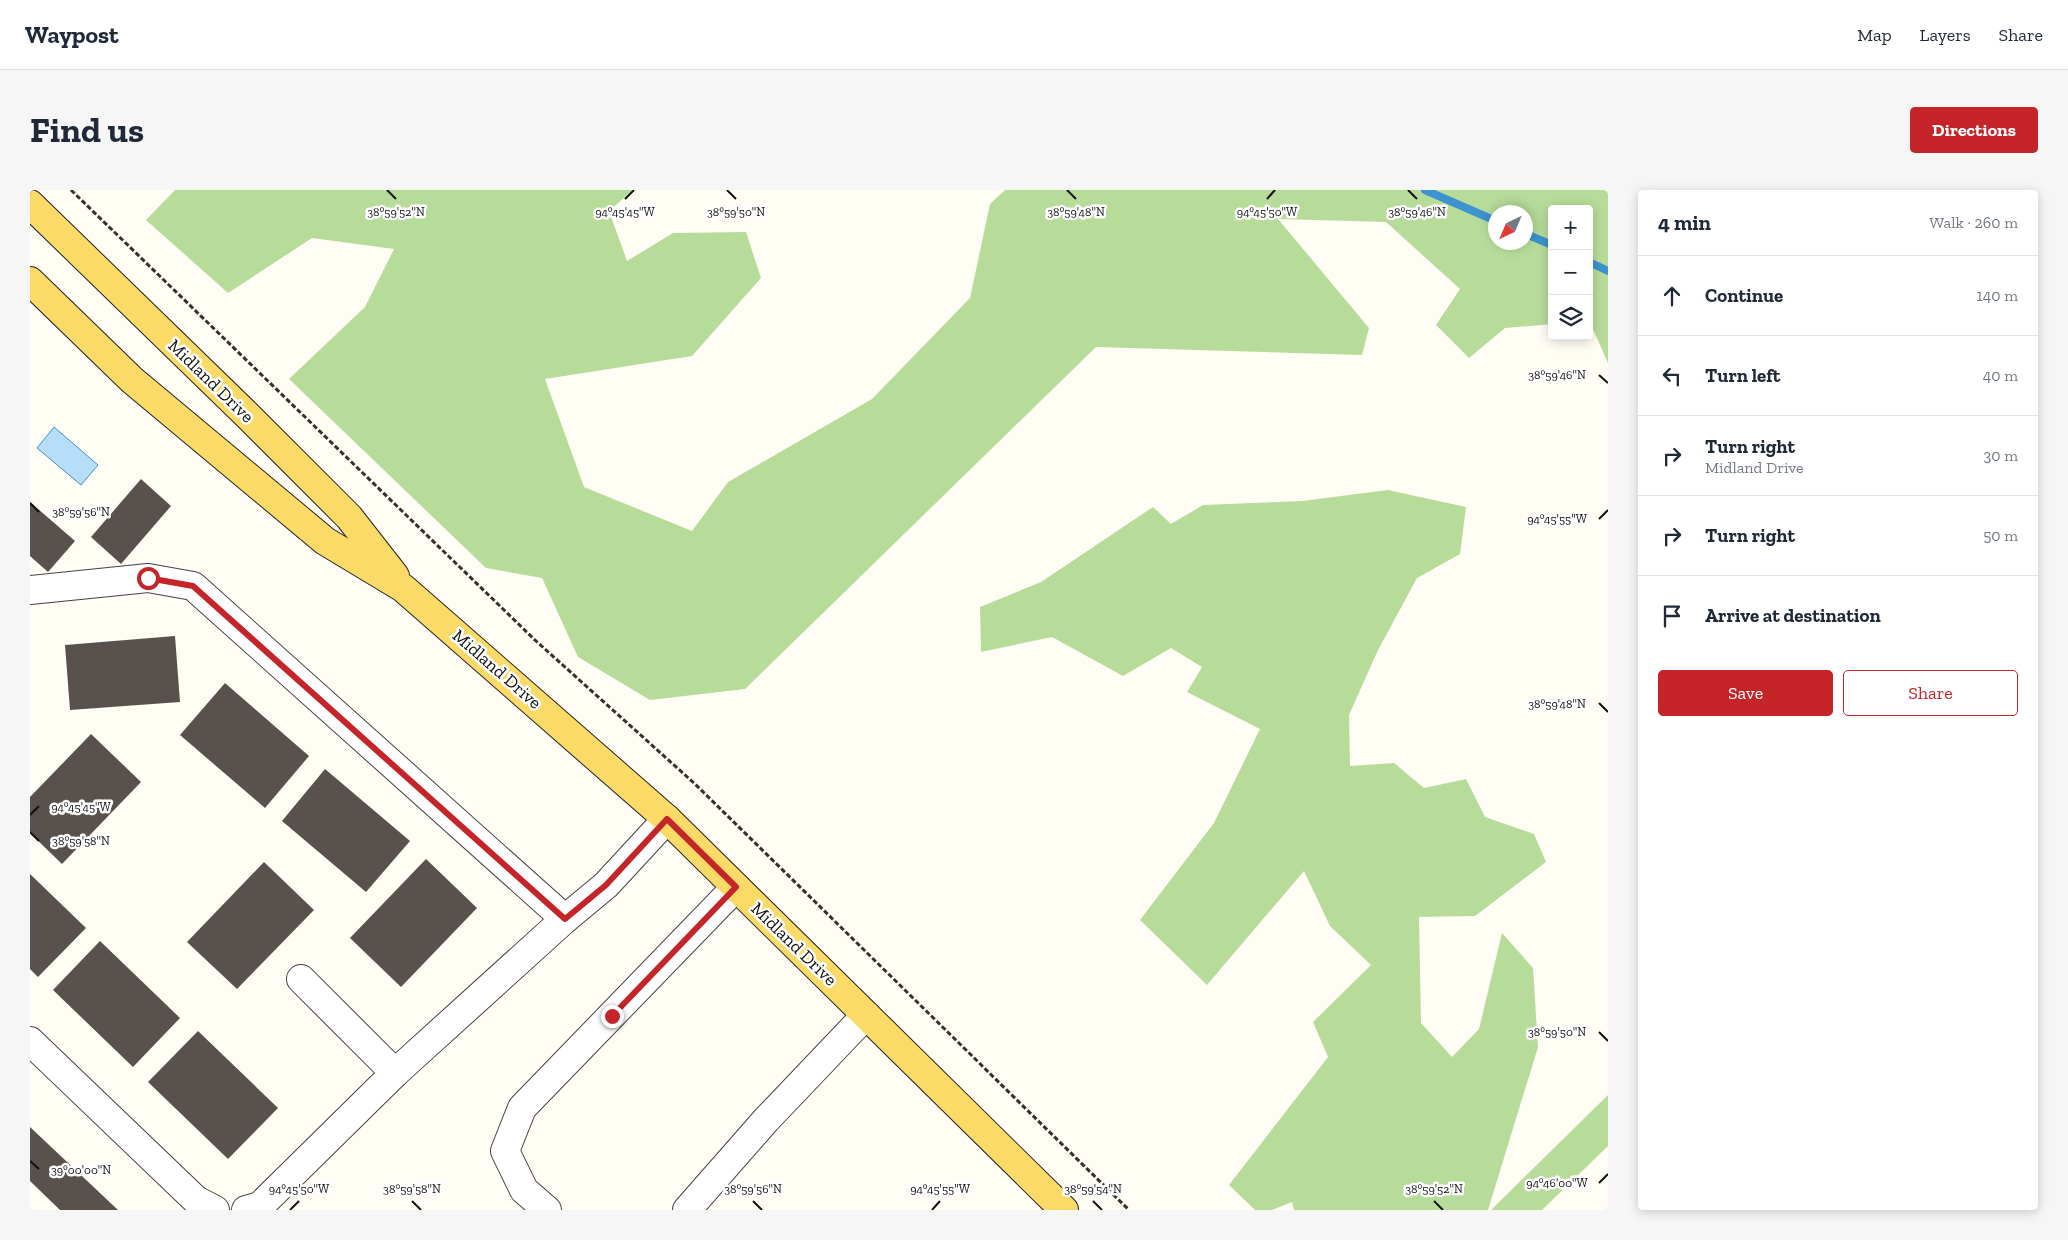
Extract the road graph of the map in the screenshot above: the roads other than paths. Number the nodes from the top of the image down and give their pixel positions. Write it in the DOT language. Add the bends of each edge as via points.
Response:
graph roads {
  1 [pos="30,204"];
  2 [pos="30,281"];
  3 [pos="403,588"];
  4 [pos="30,590"];
  5 [pos="667,819"];
  6 [pos="736,887"];
  7 [pos="565,919"];
  8 [pos="301,979"];
  9 [pos="866,1015"];
  10 [pos="30,1041"];
  11 [pos="395,1073"];
  12 [pos="215,1210"];
  13 [pos="246,1210"];
  14 [pos="547,1210"];
  15 [pos="687,1210"];
  16 [pos="1064,1210"];
  1 -- 3 [label="main road, Midland Drive" via="349,517"];
  2 -- 3 [label="main road, Midland Drive" via="132,380 325,541"];
  3 -- 5 [label="main road, Midland Drive"];
  4 -- 7 [label="street" via="148,578 193,586"];
  5 -- 6 [label="main road, Midland Drive"];
  5 -- 7 [label="street" via="606,885"];
  6 -- 9 [label="main road, Midland Drive"];
  6 -- 14 [label="street" via="522,1108 505,1151 524,1190"];
  7 -- 11 [label="street"];
  8 -- 11 [label="street"];
  9 -- 15 [label="street" via="766,1120"];
  9 -- 16 [label="main road, Midland Drive"];
  10 -- 12 [label="street" via="196,1200"];
  11 -- 13 [label="street" via="260,1206"];
}
